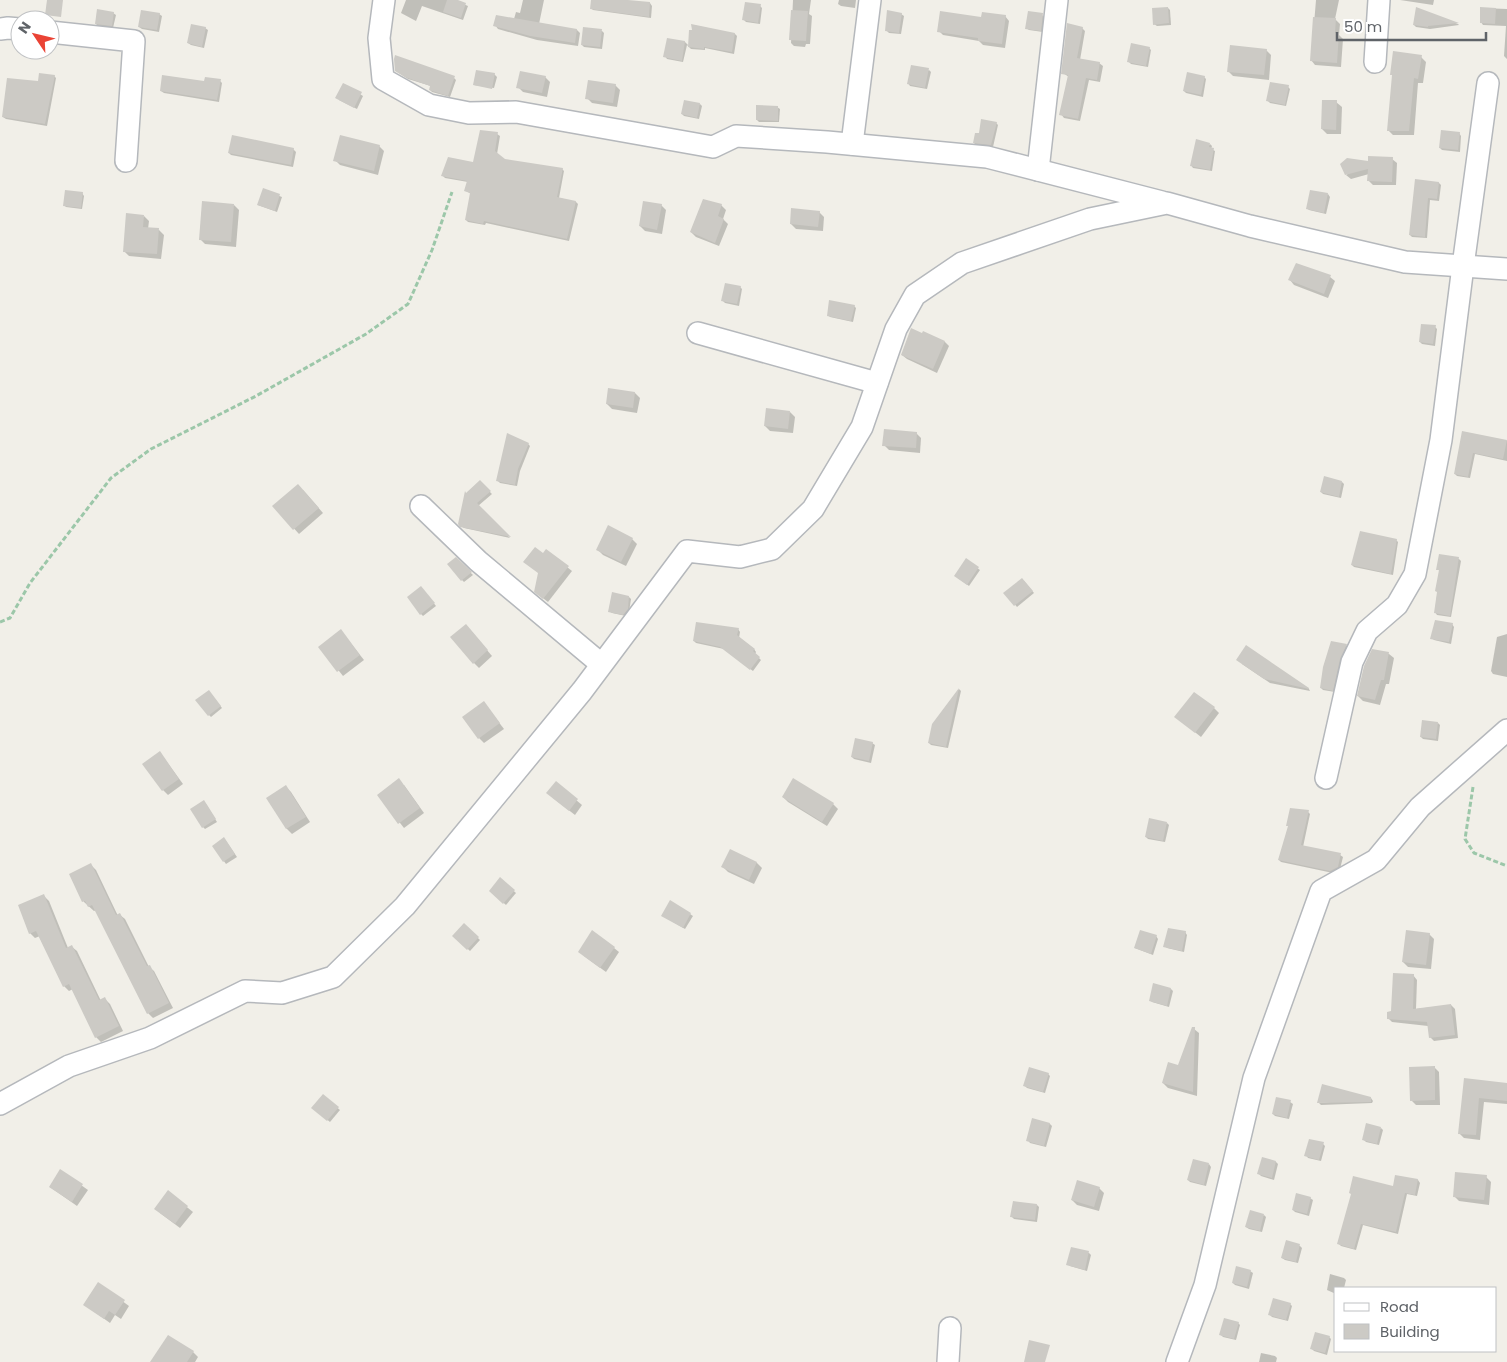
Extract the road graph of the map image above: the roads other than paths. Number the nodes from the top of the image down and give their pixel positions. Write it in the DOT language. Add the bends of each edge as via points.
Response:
graph roads {
  1 [pos="384,0"];
  2 [pos="870,0"];
  3 [pos="1057,0"];
  4 [pos="1379,0"];
  5 [pos="60,33"];
  6 [pos="1375,62"];
  7 [pos="1488,83"];
  8 [pos="852,144"];
  9 [pos="126,161"];
  10 [pos="1038,170"];
  11 [pos="1167,203"];
  12 [pos="1463,266"];
  13 [pos="1507,268"];
  14 [pos="698,333"];
  15 [pos="877,383"];
  16 [pos="421,506"];
  17 [pos="602,664"];
  18 [pos="1507,730"];
  19 [pos="1326,778"];
  20 [pos="0,1104"];
  21 [pos="950,1328"];
  22 [pos="948,1362"];
  23 [pos="1177,1362"];
  1 -- 8 [label="street" via="379,38 383,80 429,105 469,113 516,112 713,147 736,136"];
  2 -- 8 [label="street"];
  3 -- 10 [label="street"];
  4 -- 6 [label="street"];
  5 -- 9 [label="street" via="134,41"];
  7 -- 12 [label="street"];
  8 -- 10 [label="street" via="987,157"];
  10 -- 11 [label="street"];
  11 -- 12 [label="street" via="1405,262"];
  11 -- 15 [label="street" via="1090,219 962,263 915,295 896,329"];
  12 -- 13 [label="street"];
  12 -- 19 [label="street" via="1441,440 1415,574 1397,605 1367,631 1352,662"];
  14 -- 15 [label="street"];
  15 -- 17 [label="street" via="862,426 813,509 772,549 740,557 687,551"];
  16 -- 17 [label="street" via="478,561"];
  17 -- 20 [label="street" via="405,906 333,977 282,993 245,991 150,1038 69,1066"];
  18 -- 23 [label="street" via="1420,807 1376,860 1320,891 1254,1078 1205,1285"];
  21 -- 22 [label="street"];
}
